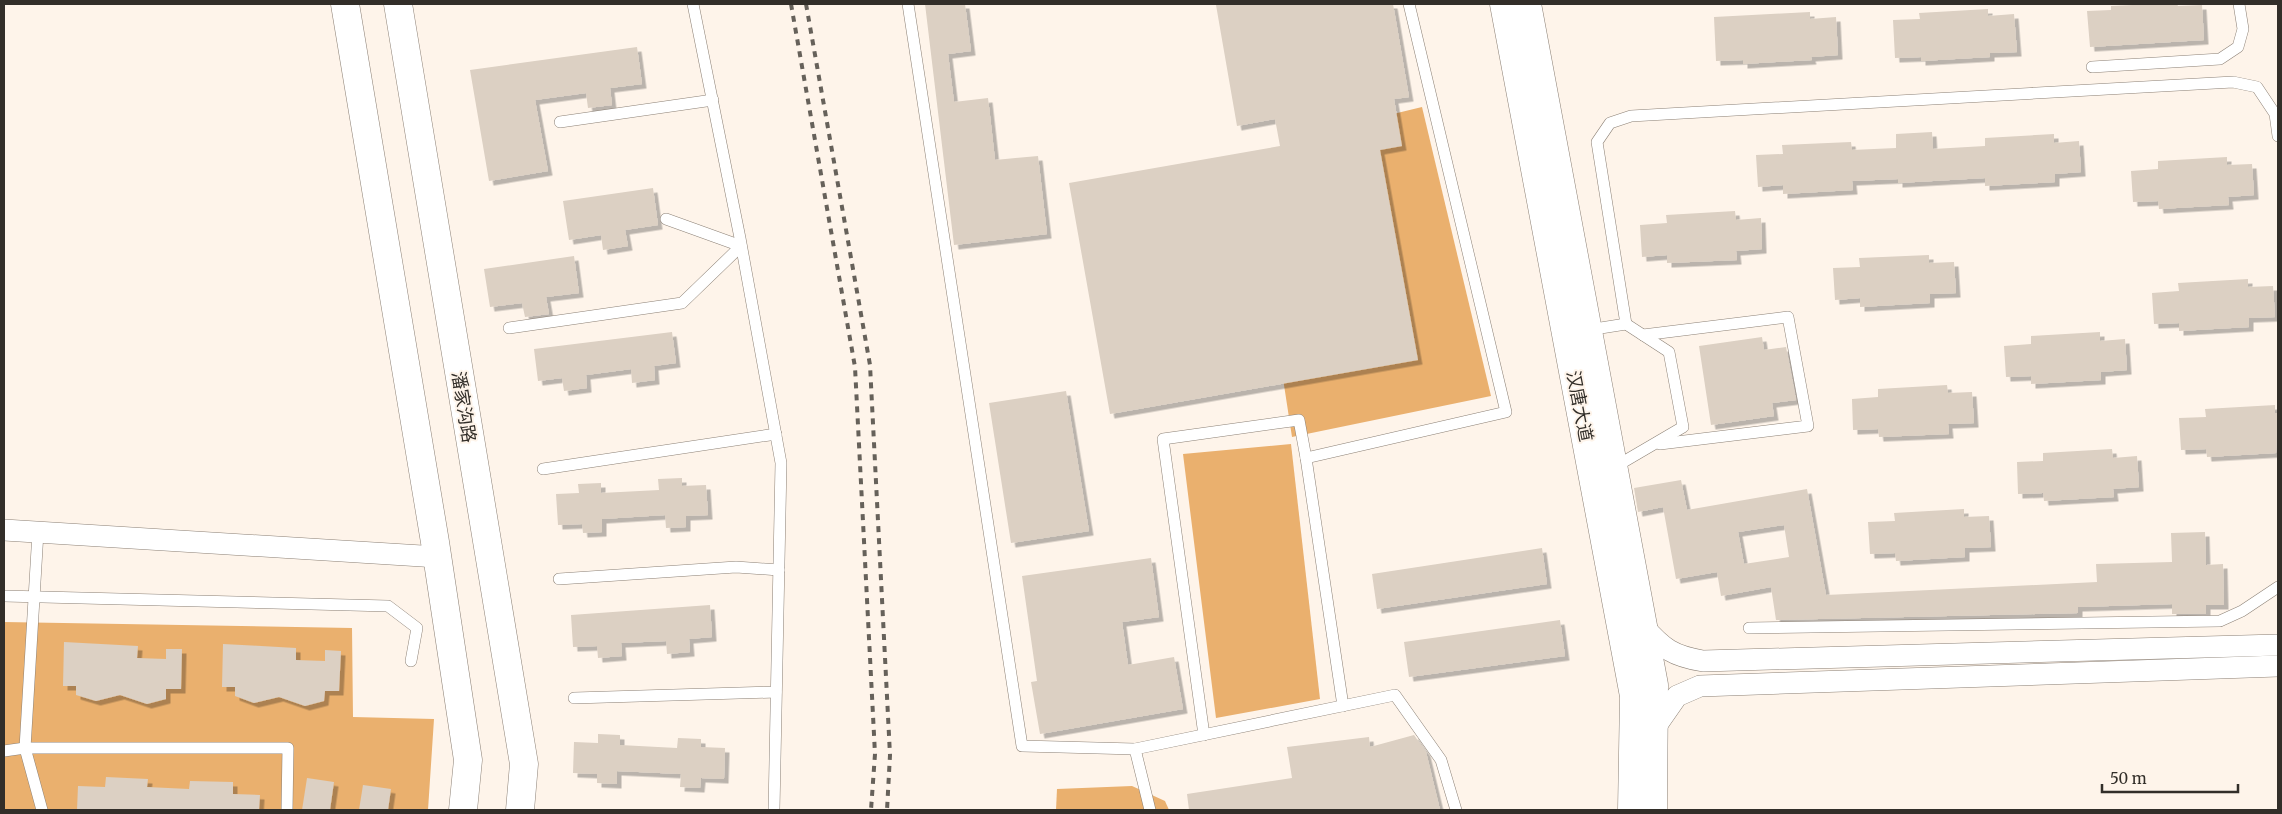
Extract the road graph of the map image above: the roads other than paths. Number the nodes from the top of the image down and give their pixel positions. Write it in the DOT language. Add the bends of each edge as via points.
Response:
graph roads {
  1 [pos="346,4"];
  2 [pos="398,4"];
  3 [pos="693,4"];
  4 [pos="908,4"];
  5 [pos="1409,4"];
  6 [pos="2239,4"];
  7 [pos="1516,11"];
  8 [pos="2092,68"];
  9 [pos="713,100"];
  10 [pos="560,122"];
  11 [pos="2278,136"];
  12 [pos="666,219"];
  13 [pos="741,246"];
  14 [pos="1626,324"];
  15 [pos="509,328"];
  16 [pos="1588,330"];
  17 [pos="1644,335"];
  18 [pos="776,434"];
  19 [pos="1653,445"];
  20 [pos="1306,458"];
  21 [pos="543,468"];
  22 [pos="1614,468"];
  23 [pos="4,530"];
  24 [pos="38,532"];
  25 [pos="438,557"];
  26 [pos="779,570"];
  27 [pos="559,580"];
  28 [pos="2278,587"];
  29 [pos="4,596"];
  30 [pos="34,597"];
  31 [pos="1643,626"];
  32 [pos="1749,628"];
  33 [pos="2278,645"];
  34 [pos="411,661"];
  35 [pos="2278,666"];
  36 [pos="776,692"];
  37 [pos="574,698"];
  38 [pos="1343,706"];
  39 [pos="1654,729"];
  40 [pos="1204,735"];
  41 [pos="25,748"];
  42 [pos="1135,749"];
  43 [pos="4,751"];
  44 [pos="42,810"];
  45 [pos="286,810"];
  46 [pos="463,810"];
  47 [pos="520,810"];
  48 [pos="774,810"];
  49 [pos="1150,810"];
  50 [pos="1456,810"];
  51 [pos="1632,810"];
  52 [pos="1653,810"];
  1 -- 25 [label="street"];
  2 -- 47 [label="street, 潘家沟路" via="524,764"];
  3 -- 9 [label="lane"];
  4 -- 42 [label="lane" via="1022,746"];
  5 -- 20 [label="lane" via="1506,412"];
  6 -- 8 [label="lane" via="2243,29 2238,47 2220,59"];
  7 -- 16 [label="street, 汉唐大道"];
  7 -- 51 [label="street, 汉唐大道" via="1634,696"];
  9 -- 10 [label="lane"];
  9 -- 13 [label="lane"];
  11 -- 14 [label="lane" via="2275,114 2257,87 2233,82 1631,116 1610,124 1597,142"];
  12 -- 13 [label="lane"];
  13 -- 15 [label="lane" via="682,303"];
  13 -- 18 [label="lane"];
  14 -- 16 [label="lane"];
  14 -- 17 [label="lane"];
  16 -- 22 [label="street, 汉唐大道"];
  17 -- 19 [label="lane" via="1669,352 1683,428"];
  17 -- 19 [label="lane" via="1788,317 1808,426"];
  18 -- 21 [label="lane"];
  18 -- 26 [label="lane" via="781,462"];
  19 -- 22 [label="lane"];
  20 -- 38 [label="lane"];
  20 -- 40 [label="lane" via="1298,420 1163,439"];
  22 -- 31 [label="street, 汉唐大道"];
  23 -- 24 [label="street"];
  24 -- 25 [label="street"];
  24 -- 30 [label="lane"];
  25 -- 46 [label="street" via="468,760"];
  26 -- 27 [label="lane" via="736,567"];
  26 -- 36 [label="lane"];
  28 -- 32 [label="lane" via="2220,621"];
  29 -- 30 [label="lane"];
  30 -- 34 [label="lane" via="388,606 417,628"];
  30 -- 41 [label="lane"];
  31 -- 33 [label="street" via="1661,647 1680,657 1703,661"];
  31 -- 39 [label="street, 汉唐大道" via="1654,685"];
  35 -- 39 [label="street" via="1700,686 1677,696"];
  36 -- 37 [label="lane"];
  36 -- 48 [label="lane"];
  38 -- 40 [label="lane"];
  38 -- 50 [label="lane" via="1395,695 1441,760"];
  39 -- 52 [label="street, 汉唐大道"];
  40 -- 42 [label="lane"];
  41 -- 43 [label="lane"];
  41 -- 44 [label="lane"];
  41 -- 45 [label="lane" via="288,748"];
  42 -- 49 [label="lane"];
}
